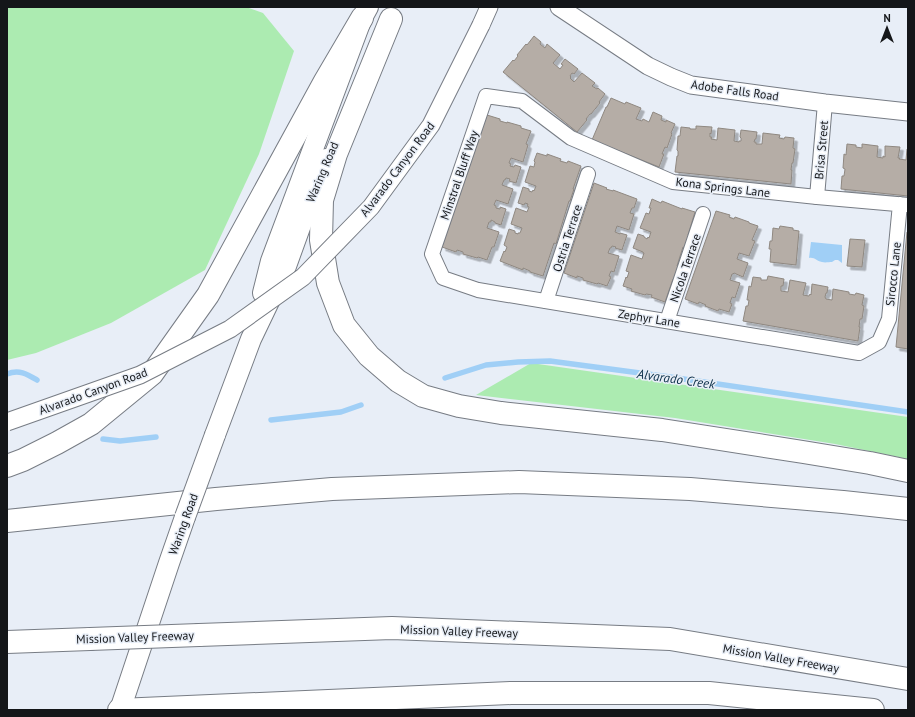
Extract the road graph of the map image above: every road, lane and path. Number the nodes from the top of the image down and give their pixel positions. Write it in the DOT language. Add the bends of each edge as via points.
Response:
graph roads {
  1 [pos="489,7"];
  2 [pos="559,7"];
  3 [pos="365,12"];
  4 [pos="395,13"];
  5 [pos="486,96"];
  6 [pos="825,103"];
  7 [pos="908,112"];
  8 [pos="588,174"];
  9 [pos="816,197"];
  10 [pos="904,205"];
  11 [pos="703,214"];
  12 [pos="432,254"];
  13 [pos="546,301"];
  14 [pos="667,321"];
  15 [pos="251,339"];
  16 [pos="879,342"];
  17 [pos="7,422"];
  18 [pos="7,466"];
  19 [pos="908,471"];
  20 [pos="908,509"];
  21 [pos="7,521"];
  22 [pos="7,642"];
  23 [pos="908,679"];
  24 [pos="120,710"];
  25 [pos="872,710"];
  1 -- 17 [label="street, Alvarado Canyon Road, bridge" via="431,125 371,207 303,277 230,329 140,375"];
  2 -- 6 [label="street, Adobe Falls Road" via="648,66 691,85"];
  3 -- 15 [label="main road, Waring Road" via="272,260"];
  3 -- 18 [label="highway" via="208,295 152,374 91,424"];
  4 -- 15 [label="main road, Waring Road" via="370,60 316,183 286,266"];
  4 -- 19 [label="highway" via="336,154 322,200 321,240 328,284 344,325 368,356 398,381 423,396 459,406 509,414 662,430"];
  5 -- 9 [label="street, Kona Springs Lane" via="522,101 571,138 674,182"];
  5 -- 12 [label="street, Minstral Bluff Way"];
  6 -- 7 [label="street, Adobe Falls Road"];
  6 -- 9 [label="street, Brisa Street"];
  8 -- 13 [label="street, Ostria Terrace"];
  9 -- 10 [label="street, Kona Springs Lane"];
  10 -- 16 [label="street, Sirocco Lane" via="889,319"];
  11 -- 14 [label="street, Nicola Terrace"];
  12 -- 13 [label="street, Zephyr Lane" via="443,278 478,290"];
  13 -- 14 [label="street, Zephyr Lane"];
  14 -- 16 [label="street, Zephyr Lane" via="859,353"];
  15 -- 24 [label="main road, Waring Road, bridge" via="169,563"];
  20 -- 21 [label="highway" via="690,489 519,482 332,488"];
  22 -- 23 [label="highway, Mission Valley Freeway, bridge" via="392,628 670,639"];
  24 -- 25 [label="highway" via="511,693 709,693"];
}
